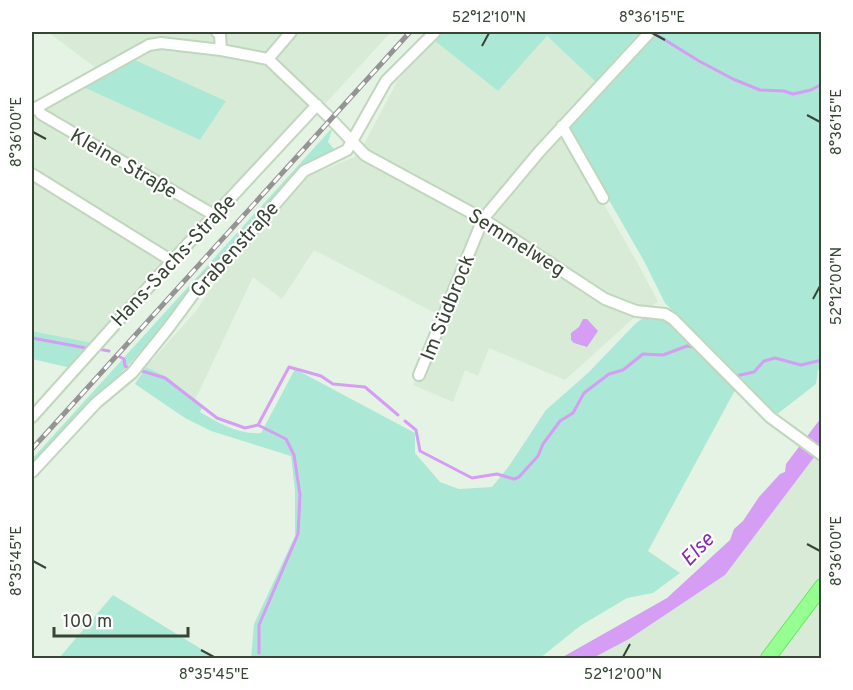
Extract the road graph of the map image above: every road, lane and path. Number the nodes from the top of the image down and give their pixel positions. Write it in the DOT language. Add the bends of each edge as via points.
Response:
graph roads {
  1 [pos="217,32"];
  2 [pos="291,32"];
  3 [pos="435,32"];
  4 [pos="650,32"];
  5 [pos="221,50"];
  6 [pos="268,59"];
  7 [pos="317,105"];
  8 [pos="34,109"];
  9 [pos="562,126"];
  10 [pos="353,141"];
  11 [pos="32,174"];
  12 [pos="603,198"];
  13 [pos="213,215"];
  14 [pos="483,219"];
  15 [pos="172,261"];
  16 [pos="419,375"];
  17 [pos="32,417"];
  18 [pos="822,455"];
  19 [pos="32,472"];
  20 [pos="822,586"];
  21 [pos="768,658"];
  1 -- 5 [label="street"];
  2 -- 6 [label="street"];
  3 -- 10 [label="street, Grabenstraße" via="386,81"];
  4 -- 9 [label="street, Im Südbrock"];
  5 -- 6 [label="street"];
  5 -- 8 [label="street" via="149,45"];
  6 -- 7 [label="street, Semmelweg"];
  7 -- 10 [label="street, Semmelweg"];
  7 -- 13 [label="street, Hans-Sachs-Straße"];
  8 -- 13 [label="street, Kleine Straße"];
  9 -- 12 [label="street"];
  9 -- 14 [label="street, Im Südbrock"];
  10 -- 14 [label="street, Semmelweg" via="365,155"];
  10 -- 19 [label="street, Grabenstraße" via="347,150 304,171 200,285 132,373 96,403"];
  11 -- 15 [label="street"];
  13 -- 15 [label="street, Hans-Sachs-Straße"];
  14 -- 16 [label="street, Im Südbrock"];
  14 -- 18 [label="street, Semmelweg" via="605,299 673,319 770,417"];
  15 -- 17 [label="street, Hans-Sachs-Straße"];
  20 -- 21 [label="main road"];
}
